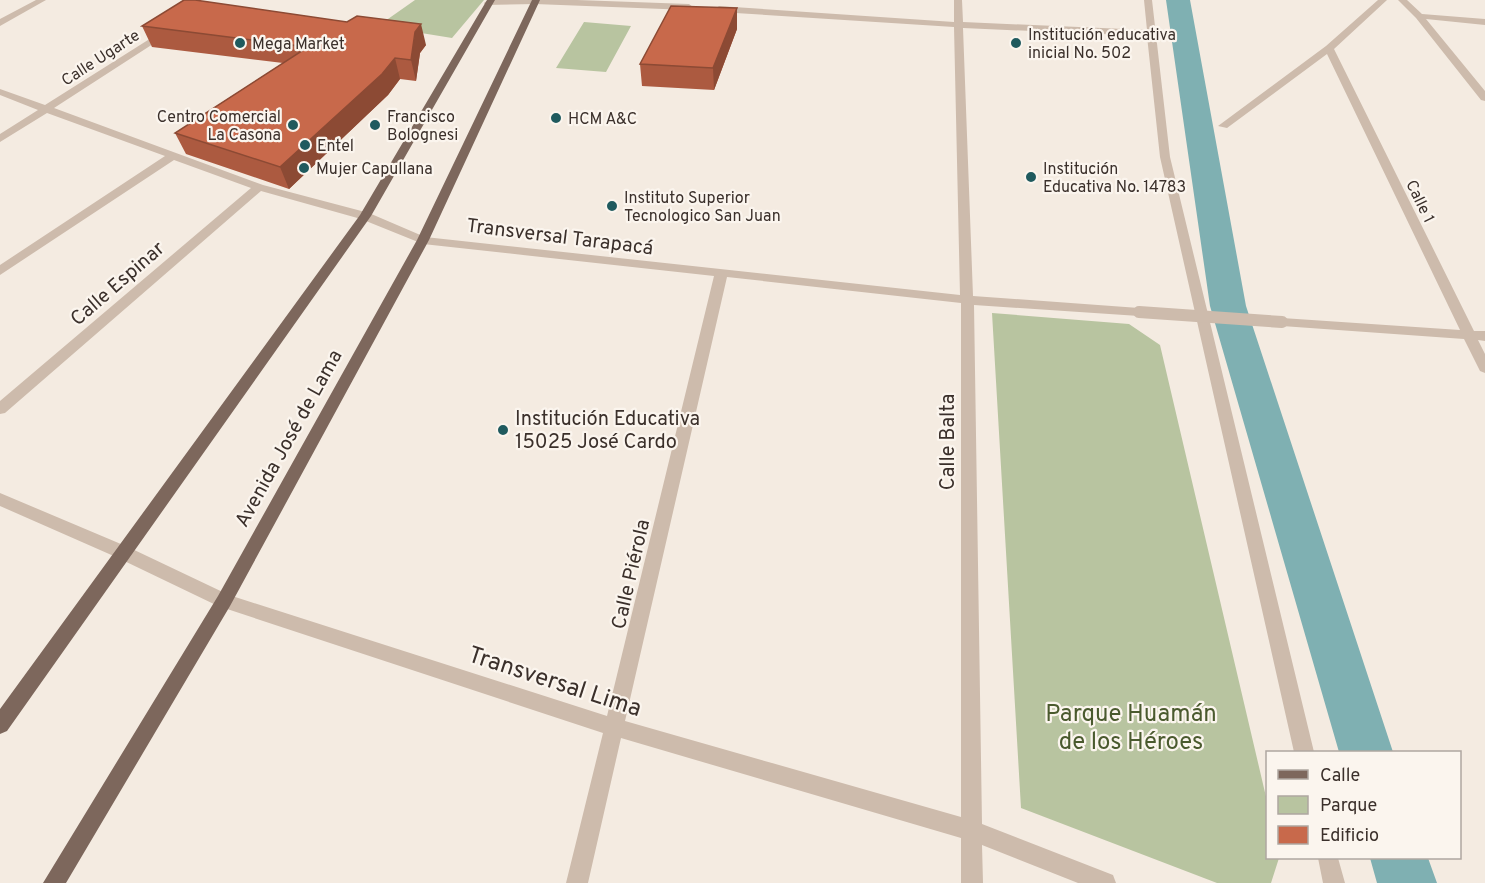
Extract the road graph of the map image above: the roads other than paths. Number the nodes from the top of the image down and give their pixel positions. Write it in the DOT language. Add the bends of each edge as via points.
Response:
graph roads {
  1 [pos="42,0"];
  2 [pos="958,0"];
  3 [pos="1148,0"];
  4 [pos="1383,0"];
  5 [pos="1402,0"];
  6 [pos="535,1"];
  7 [pos="490,2"];
  8 [pos="654,2"];
  9 [pos="700,8"];
  10 [pos="712,8"];
  11 [pos="1419,16"];
  12 [pos="1485,22"];
  13 [pos="0,23"];
  14 [pos="179,24"];
  15 [pos="960,25"];
  16 [pos="1150,33"];
  17 [pos="1329,48"];
  18 [pos="0,92"];
  19 [pos="1485,98"];
  20 [pos="48,109"];
  21 [pos="1223,126"];
  22 [pos="0,139"];
  23 [pos="174,155"];
  24 [pos="259,187"];
  25 [pos="365,216"];
  26 [pos="423,240"];
  27 [pos="0,271"];
  28 [pos="721,274"];
  29 [pos="967,300"];
  30 [pos="1468,334"];
  31 [pos="1485,336"];
  32 [pos="1485,368"];
  33 [pos="0,409"];
  34 [pos="0,499"];
  35 [pos="122,552"];
  36 [pos="224,601"];
  37 [pos="0,725"];
  38 [pos="616,728"];
  39 [pos="1304,751"];
  40 [pos="970,830"];
  41 [pos="1328,859"];
  42 [pos="54,883"];
  43 [pos="577,883"];
  44 [pos="972,883"];
  45 [pos="1105,883"];
  46 [pos="1334,883"];
  1 -- 13 [label="street"];
  2 -- 15 [label="street, Calle Balta"];
  3 -- 16 [label="street"];
  4 -- 17 [label="street"];
  5 -- 11 [label="street"];
  6 -- 7 [label="street"];
  6 -- 8 [label="street"];
  6 -- 26 [label="main road, Avenida José de Lama"];
  7 -- 25 [label="main road"];
  8 -- 9 [label="street"];
  10 -- 15 [label="street"];
  11 -- 12 [label="street"];
  11 -- 19 [label="street"];
  14 -- 20 [label="street, Calle Ugarte"];
  15 -- 16 [label="street"];
  15 -- 29 [label="street, Calle Balta"];
  16 -- 39 [label="street" via="1162,105 1165,157"];
  17 -- 21 [label="street"];
  17 -- 30 [label="street, Calle 1"];
  18 -- 20 [label="street, Transversal Tarapacá"];
  20 -- 22 [label="street, Calle Ugarte"];
  20 -- 23 [label="street, Transversal Tarapacá"];
  23 -- 24 [label="street, Transversal Tarapacá"];
  23 -- 27 [label="street"];
  24 -- 25 [label="street, Transversal Tarapacá"];
  24 -- 33 [label="street, Calle Espinar"];
  25 -- 26 [label="street, Transversal Tarapacá"];
  25 -- 35 [label="main road"];
  26 -- 28 [label="street, Transversal Tarapacá"];
  26 -- 36 [label="main road, Avenida José de Lama"];
  28 -- 29 [label="street, Transversal Tarapacá"];
  28 -- 38 [label="street, Calle Piérola"];
  29 -- 30 [label="street, Transversal Tarapacá, bridge"];
  29 -- 40 [label="street, Calle Balta"];
  30 -- 31 [label="street, Transversal Tarapacá"];
  30 -- 32 [label="street, Calle 1"];
  34 -- 35 [label="street, Transversal Lima"];
  35 -- 36 [label="street, Transversal Lima"];
  35 -- 37 [label="main road"];
  36 -- 38 [label="street, Transversal Lima"];
  36 -- 42 [label="main road, Avenida José de Lama"];
  38 -- 40 [label="street, Transversal Lima"];
  38 -- 43 [label="street, Calle Piérola"];
  40 -- 44 [label="street, Calle Balta"];
  40 -- 45 [label="street, Transversal Lima"];
  41 -- 46 [label="street"];
}
